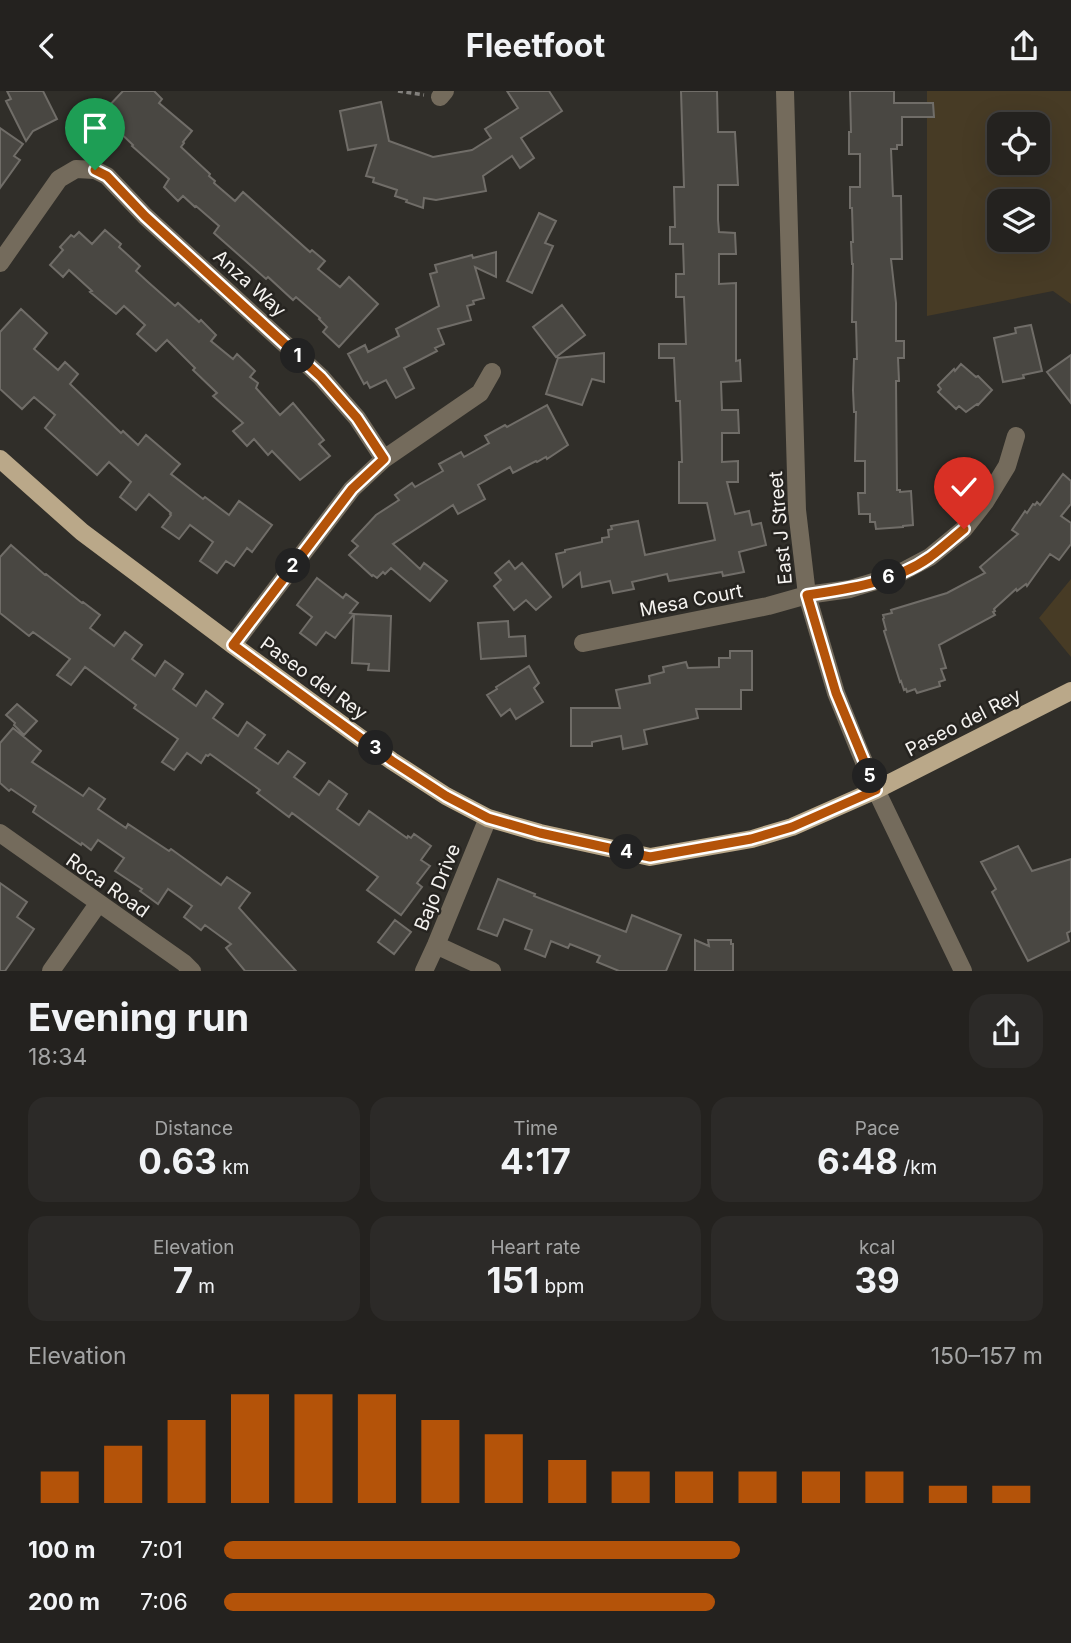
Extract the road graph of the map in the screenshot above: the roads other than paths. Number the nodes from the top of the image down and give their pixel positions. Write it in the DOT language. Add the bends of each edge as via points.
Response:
graph roads {
  1 [pos="785,91"];
  2 [pos="0,263"];
  3 [pos="492,372"];
  4 [pos="1016,436"];
  5 [pos="0,459"];
  6 [pos="384,459"];
  7 [pos="807,595"];
  8 [pos="583,643"];
  9 [pos="233,645"];
  10 [pos="1071,691"];
  11 [pos="876,790"];
  12 [pos="488,818"];
  13 [pos="0,834"];
  14 [pos="98,904"];
  15 [pos="436,945"];
  16 [pos="51,971"];
  17 [pos="192,971"];
  18 [pos="424,971"];
  19 [pos="492,971"];
  20 [pos="962,971"];
  1 -- 7 [label="street, East J Street" via="797,510"];
  2 -- 6 [label="street, Anza Way" via="58,179 76,169 107,176 321,377 357,418"];
  3 -- 6 [label="street" via="480,393"];
  4 -- 7 [label="street, Mesa Court" via="1007,466 985,502 964,529 930,557 896,575 850,589"];
  5 -- 9 [label="main road, Paseo del Rey" via="82,532"];
  6 -- 9 [label="street" via="352,489"];
  7 -- 8 [label="street, Mesa Court" via="768,607"];
  7 -- 11 [label="street, East J Street" via="836,693"];
  9 -- 12 [label="main road, Paseo del Rey" via="392,761"];
  10 -- 11 [label="main road, Paseo del Rey"];
  11 -- 12 [label="main road, Paseo del Rey" via="792,827 650,857"];
  11 -- 20 [label="street, East J Street"];
  12 -- 15 [label="street, Bajo Drive"];
  13 -- 14 [label="street, Roca Road"];
  14 -- 16 [label="street"];
  14 -- 17 [label="street, Roca Road"];
  15 -- 18 [label="street, Bajo Drive"];
  15 -- 19 [label="street"];
}
